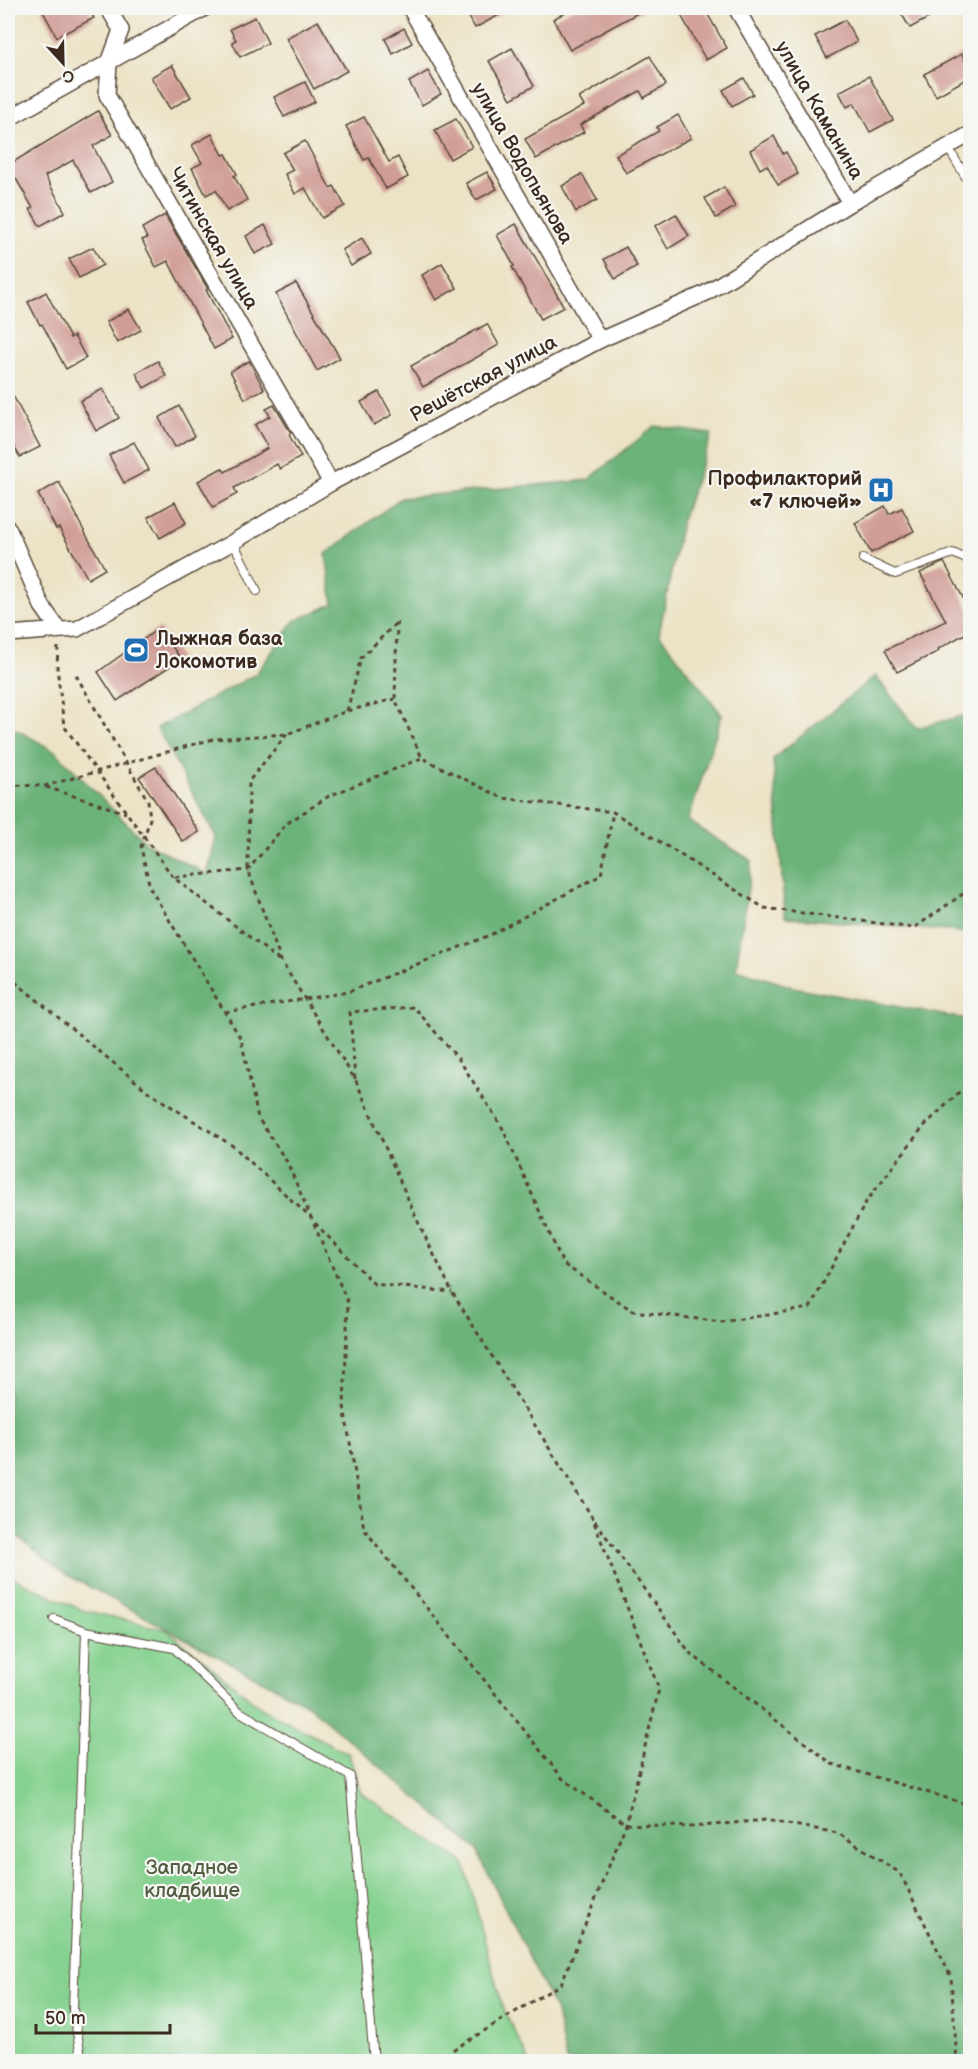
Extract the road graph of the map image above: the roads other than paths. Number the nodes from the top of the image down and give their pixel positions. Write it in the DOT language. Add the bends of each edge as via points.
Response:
graph roads {
  1 [pos="108,8"];
  2 [pos="205,8"];
  3 [pos="410,8"];
  4 [pos="736,8"];
  5 [pos="109,63"];
  6 [pos="8,118"];
  7 [pos="970,134"];
  8 [pos="947,146"];
  9 [pos="970,184"];
  10 [pos="850,203"];
  11 [pos="600,340"];
  12 [pos="331,483"];
  13 [pos="8,528"];
  14 [pos="233,542"];
  15 [pos="863,559"];
  16 [pos="970,561"];
  17 [pos="257,591"];
  18 [pos="59,630"];
  19 [pos="8,634"];
  20 [pos="54,1619"];
  21 [pos="86,1631"];
  22 [pos="82,2061"];
  23 [pos="374,2061"];
  1 -- 5 [label="street, Читинская улица" via="121,30"];
  2 -- 5 [label="street"];
  3 -- 11 [label="street, улица Водопьянова"];
  4 -- 10 [label="street, улица Каманина"];
  5 -- 6 [label="street"];
  5 -- 12 [label="street, Читинская улица" via="107,95"];
  7 -- 8 [label="street, Решётская улица"];
  8 -- 9 [label="lane"];
  8 -- 10 [label="street, Решётская улица"];
  10 -- 11 [label="street, Решётская улица" via="706,293"];
  11 -- 12 [label="street, Решётская улица"];
  12 -- 14 [label="street, Решётская улица"];
  13 -- 18 [label="street" via="42,606"];
  14 -- 17 [label="lane"];
  14 -- 18 [label="street, Решётская улица" via="77,629"];
  15 -- 16 [label="lane" via="895,574 953,553"];
  18 -- 19 [label="street, Решётская улица"];
  20 -- 21 [label="lane"];
  21 -- 22 [label="lane" via="74,2009"];
  21 -- 23 [label="lane" via="174,1648 240,1712 350,1776"];
}
